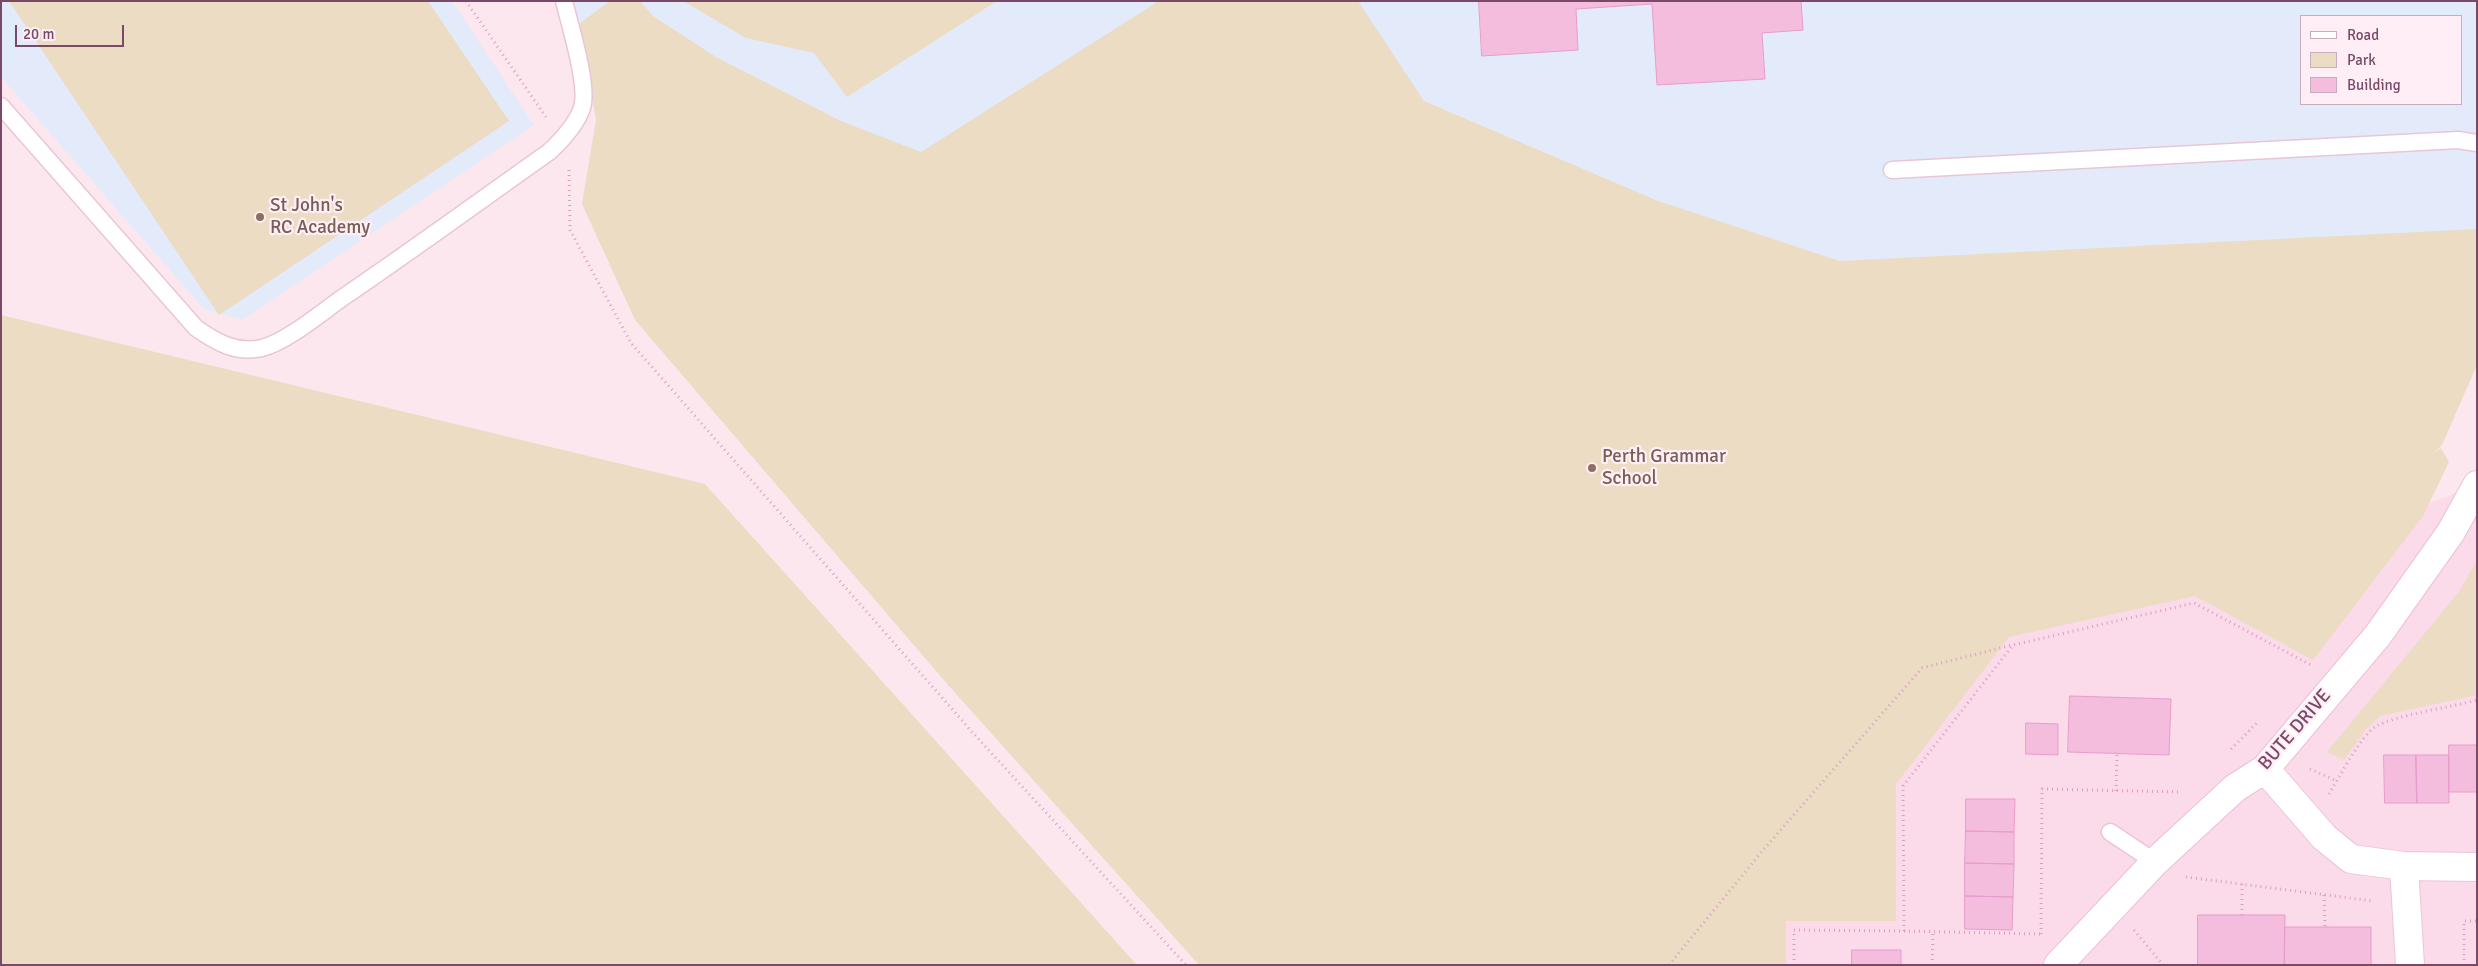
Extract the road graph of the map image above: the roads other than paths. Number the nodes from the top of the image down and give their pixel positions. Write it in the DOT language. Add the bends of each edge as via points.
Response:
graph roads {
  1 [pos="564,1"];
  2 [pos="1,106"];
  3 [pos="2477,143"];
  4 [pos="1892,170"];
  5 [pos="2477,485"];
  6 [pos="2266,769"];
  7 [pos="2110,832"];
  8 [pos="2155,862"];
  9 [pos="2404,866"];
  10 [pos="2477,867"];
  11 [pos="2058,965"];
  12 [pos="2410,965"];
  1 -- 2 [label="lane" via="583,92 582,108 562,140 291,334 262,348 238,350 218,343 196,328"];
  3 -- 4 [label="lane" via="2458,140"];
  5 -- 6 [label="street, BUTE DRIVE" via="2451,532 2384,627"];
  6 -- 8 [label="street, BUTE DRIVE" via="2235,788"];
  6 -- 9 [label="street" via="2324,837 2352,859"];
  7 -- 8 [label="lane"];
  8 -- 11 [label="street, BUTE DRIVE"];
  9 -- 10 [label="street"];
  9 -- 12 [label="street"];
}
